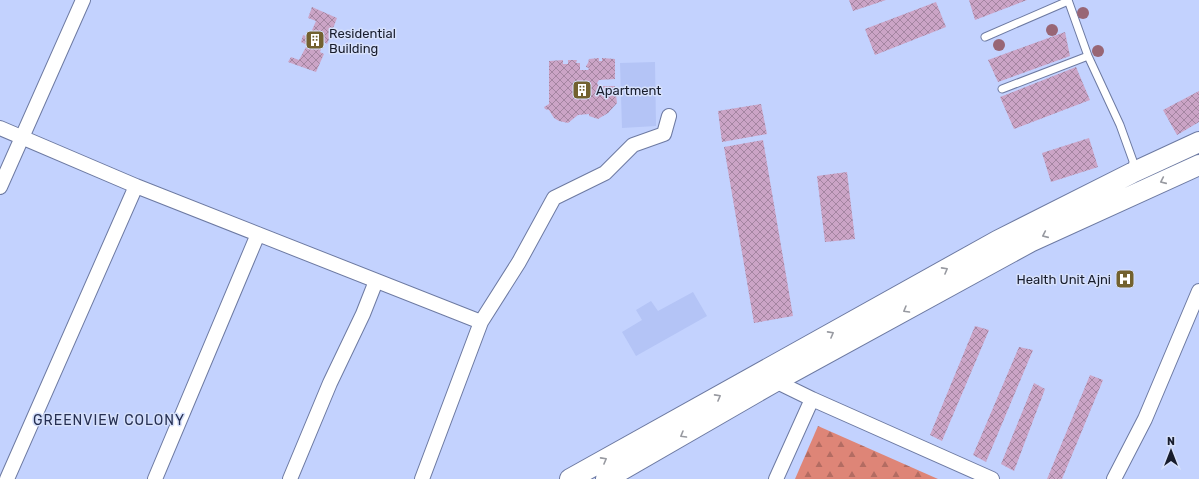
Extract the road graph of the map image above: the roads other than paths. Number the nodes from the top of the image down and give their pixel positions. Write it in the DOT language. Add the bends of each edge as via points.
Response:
graph roads {
  1 [pos="83,0"];
  2 [pos="1068,1"];
  3 [pos="985,37"];
  4 [pos="1088,56"];
  5 [pos="1002,89"];
  6 [pos="669,116"];
  7 [pos="0,128"];
  8 [pos="22,137"];
  9 [pos="1199,142"];
  10 [pos="1199,165"];
  11 [pos="1132,173"];
  12 [pos="136,186"];
  13 [pos="0,187"];
  14 [pos="258,234"];
  15 [pos="376,281"];
  16 [pos="1199,291"];
  17 [pos="481,322"];
  18 [pos="768,378"];
  19 [pos="812,399"];
  20 [pos="7,479"];
  21 [pos="155,479"];
  22 [pos="290,479"];
  23 [pos="422,479"];
  24 [pos="570,479"];
  25 [pos="606,479"];
  26 [pos="776,479"];
  27 [pos="992,479"];
  28 [pos="1114,479"];
  1 -- 8 [label="street"];
  2 -- 3 [label="lane"];
  2 -- 4 [label="lane"];
  4 -- 5 [label="lane"];
  4 -- 11 [label="lane" via="1120,125 1133,161"];
  6 -- 17 [label="street" via="664,134 634,145 605,173 554,198 519,262"];
  7 -- 8 [label="street"];
  8 -- 12 [label="street"];
  8 -- 13 [label="street"];
  9 -- 11 [label="main road"];
  10 -- 18 [label="main road, one-way" via="1030,242"];
  18 -- 11 [label="main road, one-way" via="997,241"];
  12 -- 14 [label="street"];
  12 -- 20 [label="street"];
  14 -- 15 [label="street"];
  14 -- 21 [label="street"];
  15 -- 17 [label="street"];
  15 -- 22 [label="street" via="364,314 330,384"];
  16 -- 28 [label="street" via="1145,419"];
  17 -- 23 [label="street"];
  18 -- 19 [label="street"];
  24 -- 18 [label="main road, one-way"];
  18 -- 25 [label="main road, one-way"];
  19 -- 26 [label="street"];
  19 -- 27 [label="street"];
}
